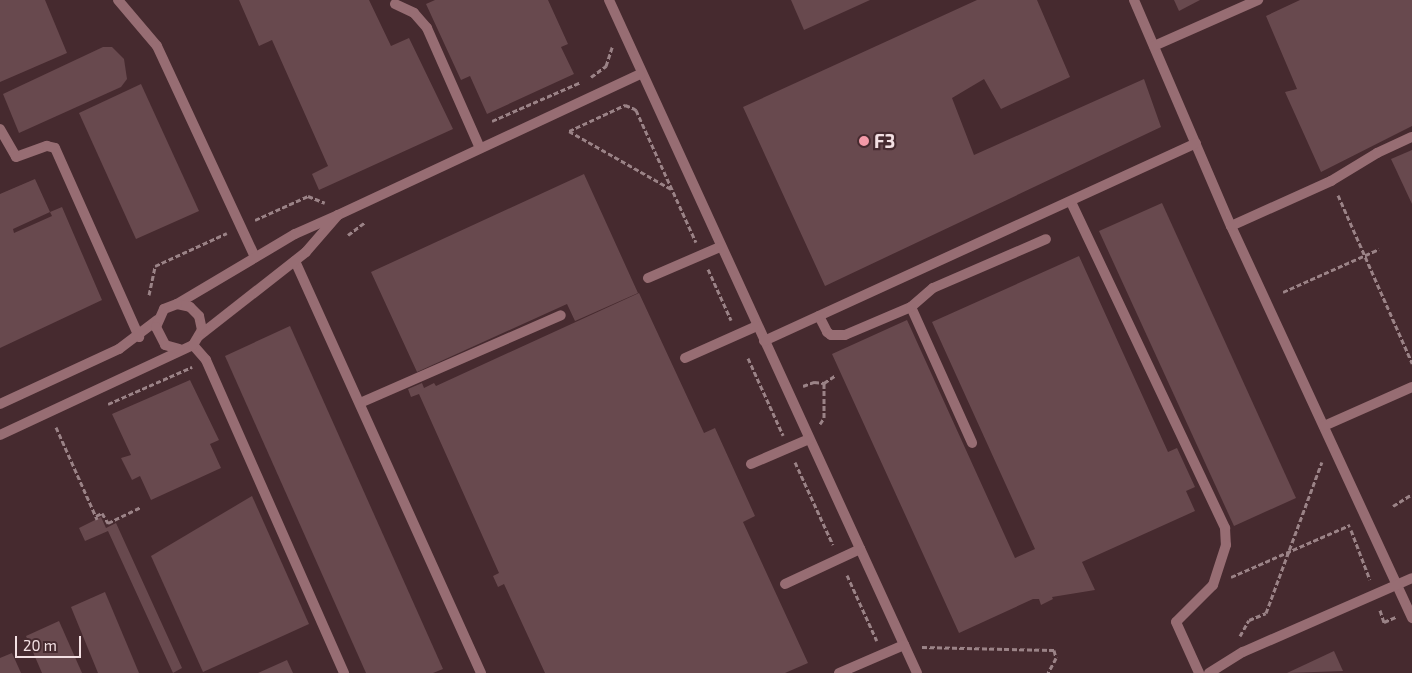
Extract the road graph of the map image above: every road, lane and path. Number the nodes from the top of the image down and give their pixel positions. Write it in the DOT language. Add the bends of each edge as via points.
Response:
graph roads {
  1 [pos="118,0"];
  2 [pos="608,0"];
  3 [pos="1134,0"];
  4 [pos="1258,0"];
  5 [pos="395,4"];
  6 [pos="613,42"];
  7 [pos="1154,46"];
  8 [pos="640,74"];
  9 [pos="492,121"];
  10 [pos="0,129"];
  11 [pos="1412,136"];
  12 [pos="1196,143"];
  13 [pos="480,148"];
  14 [pos="1331,181"];
  15 [pos="671,188"];
  16 [pos="331,201"];
  17 [pos="1071,202"];
  18 [pos="338,215"];
  19 [pos="366,220"];
  20 [pos="1231,226"];
  21 [pos="240,227"];
  22 [pos="348,235"];
  23 [pos="1046,239"];
  24 [pos="720,247"];
  25 [pos="699,249"];
  26 [pos="1380,249"];
  27 [pos="1364,256"];
  28 [pos="254,257"];
  29 [pos="295,261"];
  30 [pos="704,262"];
  31 [pos="648,278"];
  32 [pos="1283,292"];
  33 [pos="149,295"];
  34 [pos="177,304"];
  35 [pos="911,306"];
  36 [pos="561,315"];
  37 [pos="819,316"];
  38 [pos="157,320"];
  39 [pos="733,323"];
  40 [pos="757,326"];
  41 [pos="200,336"];
  42 [pos="139,337"];
  43 [pos="764,341"];
  44 [pos="193,345"];
  45 [pos="179,349"];
  46 [pos="685,358"];
  47 [pos="748,358"];
  48 [pos="1412,363"];
  49 [pos="195,366"];
  50 [pos="836,375"];
  51 [pos="824,383"];
  52 [pos="1412,387"];
  53 [pos="799,388"];
  54 [pos="360,403"];
  55 [pos="0,404"];
  56 [pos="106,406"];
  57 [pos="64,424"];
  58 [pos="816,426"];
  59 [pos="1324,426"];
  60 [pos="56,427"];
  61 [pos="50,430"];
  62 [pos="0,435"];
  63 [pos="783,435"];
  64 [pos="809,439"];
  65 [pos="972,443"];
  66 [pos="794,458"];
  67 [pos="751,464"];
  68 [pos="1326,471"];
  69 [pos="1412,494"];
  70 [pos="1393,506"];
  71 [pos="141,507"];
  72 [pos="1346,516"];
  73 [pos="1350,526"];
  74 [pos="834,548"];
  75 [pos="860,549"];
  76 [pos="1287,553"];
  77 [pos="847,575"];
  78 [pos="1412,578"];
  79 [pos="785,584"];
  80 [pos="1397,584"];
  81 [pos="1213,585"];
  82 [pos="1375,595"];
  83 [pos="1410,614"];
  84 [pos="1238,639"];
  85 [pos="878,644"];
  86 [pos="904,644"];
  87 [pos="916,646"];
  88 [pos="344,673"];
  89 [pos="481,673"];
  90 [pos="840,673"];
  91 [pos="916,673"];
  92 [pos="1048,673"];
  93 [pos="1199,673"];
  94 [pos="1209,673"];
  1 -- 21 [label="lane" via="157,46"];
  2 -- 8 [label="lane"];
  3 -- 7 [label="lane"];
  4 -- 7 [label="lane"];
  5 -- 13 [label="lane" via="414,13 427,28"];
  6 -- 9 [label="path" via="610,59 599,73"];
  7 -- 12 [label="lane"];
  8 -- 13 [label="lane"];
  8 -- 24 [label="lane"];
  10 -- 42 [label="lane" via="16,158 47,146 55,148"];
  11 -- 14 [label="lane"];
  12 -- 17 [label="lane"];
  12 -- 20 [label="lane"];
  13 -- 18 [label="lane"];
  14 -- 20 [label="lane"];
  14 -- 27 [label="path"];
  15 -- 15 [label="path" via="633,108 625,105 568,131"];
  15 -- 25 [label="path"];
  16 -- 21 [label="path" via="325,203 308,196"];
  17 -- 37 [label="lane"];
  17 -- 81 [label="lane" via="1225,528 1226,545"];
  18 -- 28 [label="lane" via="308,227"];
  18 -- 29 [label="lane"];
  19 -- 22 [label="path"];
  20 -- 59 [label="lane"];
  21 -- 28 [label="lane"];
  21 -- 33 [label="path" via="155,266"];
  23 -- 35 [label="lane" via="933,288"];
  24 -- 31 [label="lane"];
  24 -- 40 [label="lane"];
  26 -- 27 [label="path"];
  27 -- 32 [label="path"];
  27 -- 48 [label="path"];
  28 -- 34 [label="lane"];
  29 -- 41 [label="lane"];
  29 -- 54 [label="lane"];
  30 -- 39 [label="path"];
  34 -- 38 [label="lane" via="164,309"];
  34 -- 41 [label="lane" via="196,311 202,323"];
  35 -- 37 [label="lane" via="837,336 827,332"];
  35 -- 65 [label="lane"];
  36 -- 54 [label="lane"];
  37 -- 43 [label="lane"];
  38 -- 42 [label="lane"];
  38 -- 45 [label="lane" via="160,340"];
  40 -- 43 [label="lane"];
  40 -- 46 [label="lane"];
  41 -- 44 [label="lane"];
  42 -- 55 [label="lane"];
  43 -- 64 [label="lane"];
  44 -- 45 [label="lane"];
  44 -- 88 [label="lane" via="206,360"];
  45 -- 62 [label="lane"];
  47 -- 63 [label="path"];
  49 -- 56 [label="path"];
  50 -- 51 [label="path"];
  51 -- 53 [label="path" via="814,382"];
  51 -- 58 [label="path" via="824,418"];
  52 -- 59 [label="lane"];
  54 -- 89 [label="lane"];
  57 -- 60 [label="path"];
  59 -- 80 [label="lane"];
  60 -- 61 [label="path"];
  60 -- 71 [label="path" via="96,518 102,513 108,523"];
  64 -- 67 [label="lane"];
  64 -- 75 [label="lane"];
  66 -- 74 [label="path"];
  68 -- 76 [label="path" via="1322,462"];
  69 -- 70 [label="path"];
  72 -- 73 [label="path"];
  73 -- 76 [label="path"];
  73 -- 82 [label="path"];
  75 -- 79 [label="lane"];
  75 -- 86 [label="lane"];
  76 -- 81 [label="path"];
  76 -- 84 [label="path" via="1266,613 1249,620"];
  77 -- 85 [label="path"];
  78 -- 80 [label="lane"];
  80 -- 82 [label="lane"];
  80 -- 83 [label="lane"];
  81 -- 93 [label="lane" via="1176,622"];
  82 -- 83 [label="path" via="1384,622"];
  82 -- 94 [label="lane" via="1243,652"];
  86 -- 90 [label="lane"];
  86 -- 91 [label="lane"];
  87 -- 92 [label="path" via="1054,650 1056,658"];
}
